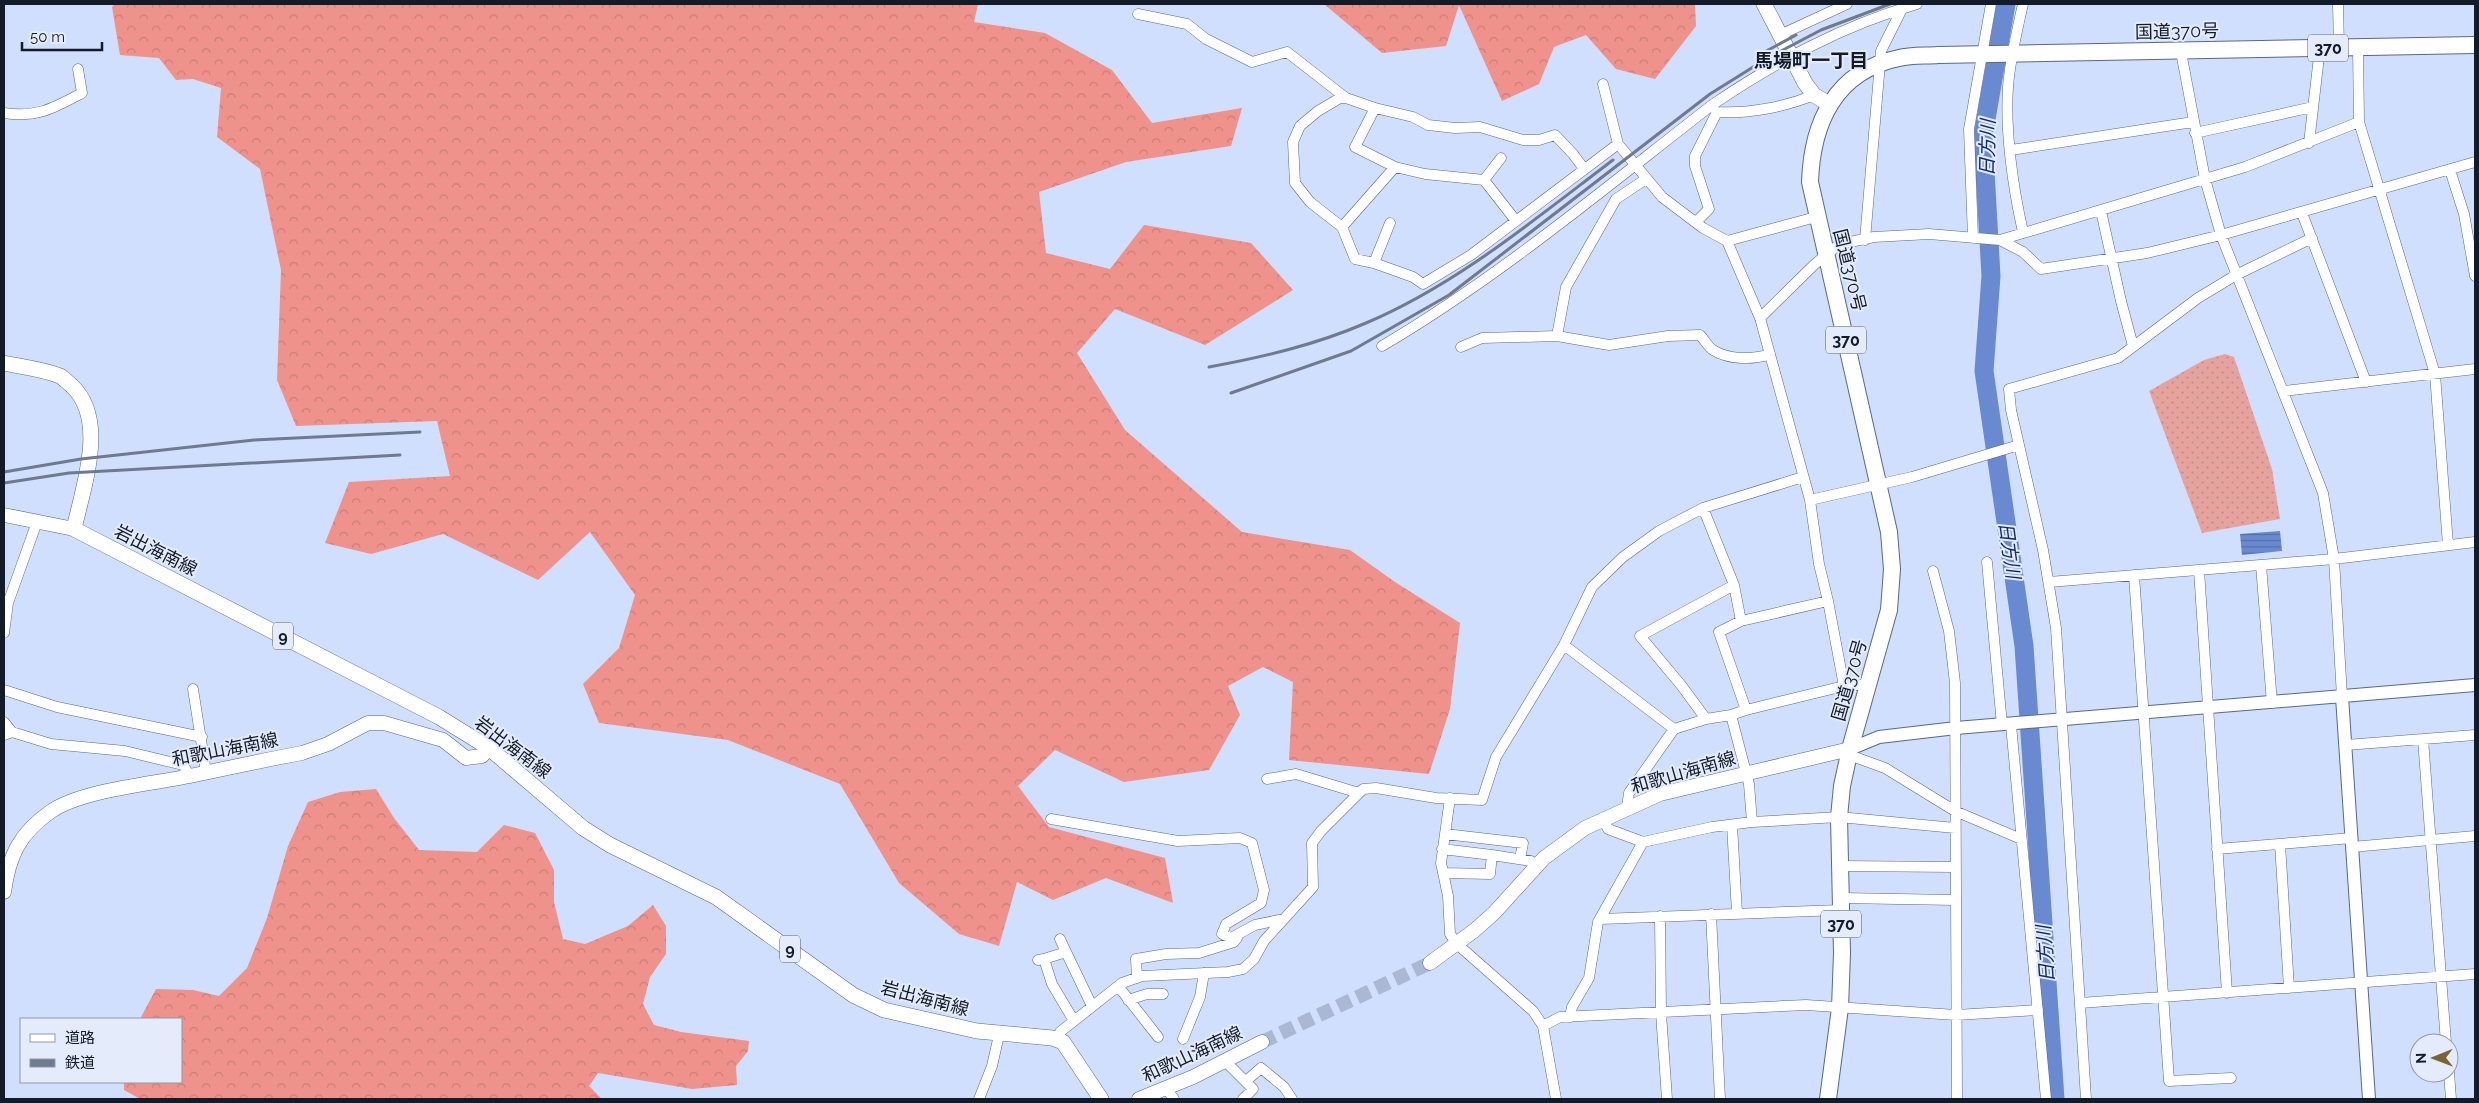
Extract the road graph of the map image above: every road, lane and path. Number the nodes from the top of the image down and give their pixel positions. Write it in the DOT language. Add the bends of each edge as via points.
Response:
graph roads {
  1 [pos="1764,4"];
  2 [pos="1846,4"];
  3 [pos="1917,4"];
  4 [pos="1991,4"];
  5 [pos="2023,4"];
  6 [pos="2338,4"];
  7 [pos="1904,6"];
  8 [pos="1138,14"];
  9 [pos="1780,35"];
  10 [pos="2475,45"];
  11 [pos="2320,48"];
  12 [pos="2339,48"];
  13 [pos="2358,48"];
  14 [pos="2181,52"];
  15 [pos="1986,54"];
  16 [pos="2010,54"];
  17 [pos="1791,55"];
  18 [pos="1879,64"];
  19 [pos="78,69"];
  20 [pos="1602,84"];
  21 [pos="1814,95"];
  22 [pos="1346,98"];
  23 [pos="1829,104"];
  24 [pos="2313,107"];
  25 [pos="1374,108"];
  26 [pos="1714,108"];
  27 [pos="4,113"];
  28 [pos="2359,122"];
  29 [pos="2194,127"];
  30 [pos="2309,143"];
  31 [pos="1618,144"];
  32 [pos="2011,150"];
  33 [pos="1501,158"];
  34 [pos="2475,162"];
  35 [pos="1635,165"];
  36 [pos="1395,167"];
  37 [pos="1584,169"];
  38 [pos="2450,170"];
  39 [pos="1646,178"];
  40 [pos="2205,179"];
  41 [pos="1484,180"];
  42 [pos="2379,190"];
  43 [pos="2101,211"];
  44 [pos="2475,211"];
  45 [pos="2302,213"];
  46 [pos="2464,214"];
  47 [pos="1816,217"];
  48 [pos="1516,221"];
  49 [pos="1696,222"];
  50 [pos="1390,223"];
  51 [pos="1342,227"];
  52 [pos="2023,232"];
  53 [pos="2221,236"];
  54 [pos="1973,238"];
  55 [pos="2312,238"];
  56 [pos="1864,240"];
  57 [pos="2000,240"];
  58 [pos="1727,242"];
  59 [pos="1827,255"];
  60 [pos="2111,259"];
  61 [pos="1374,263"];
  62 [pos="2236,275"];
  63 [pos="2475,276"];
  64 [pos="1760,318"];
  65 [pos="1557,336"];
  66 [pos="1382,346"];
  67 [pos="2133,346"];
  68 [pos="1461,347"];
  69 [pos="1770,354"];
  70 [pos="4,364"];
  71 [pos="2475,369"];
  72 [pos="2435,374"];
  73 [pos="2366,382"];
  74 [pos="2284,391"];
  75 [pos="2016,446"];
  76 [pos="1804,477"];
  77 [pos="1878,485"];
  78 [pos="1810,500"];
  79 [pos="1703,508"];
  80 [pos="4,515"];
  81 [pos="37,522"];
  82 [pos="74,529"];
  83 [pos="2475,542"];
  84 [pos="2448,545"];
  85 [pos="2334,559"];
  86 [pos="1987,562"];
  87 [pos="2261,565"];
  88 [pos="2199,570"];
  89 [pos="1933,571"];
  90 [pos="2134,575"];
  91 [pos="2049,582"];
  92 [pos="1734,585"];
  93 [pos="1828,601"];
  94 [pos="1741,621"];
  95 [pos="4,633"];
  96 [pos="1564,644"];
  97 [pos="1869,684"];
  98 [pos="2475,685"];
  99 [pos="1844,686"];
  100 [pos="193,689"];
  101 [pos="4,690"];
  102 [pos="2342,697"];
  103 [pos="2272,703"];
  104 [pos="2208,708"];
  105 [pos="1746,710"];
  106 [pos="2145,713"];
  107 [pos="1731,715"];
  108 [pos="1706,720"];
  109 [pos="2060,721"];
  110 [pos="4,722"];
  111 [pos="2009,725"];
  112 [pos="1956,728"];
  113 [pos="1674,729"];
  114 [pos="8,734"];
  115 [pos="2475,735"];
  116 [pos="202,737"];
  117 [pos="2423,739"];
  118 [pos="2346,745"];
  119 [pos="489,748"];
  120 [pos="1849,752"];
  121 [pos="206,772"];
  122 [pos="1746,773"];
  123 [pos="190,776"];
  124 [pos="1266,779"];
  125 [pos="1360,793"];
  126 [pos="1450,798"];
  127 [pos="1627,808"];
  128 [pos="1955,811"];
  129 [pos="1839,817"];
  130 [pos="1051,819"];
  131 [pos="1603,819"];
  132 [pos="1752,822"];
  133 [pos="1732,825"];
  134 [pos="1955,828"];
  135 [pos="1445,834"];
  136 [pos="2475,836"];
  137 [pos="2021,839"];
  138 [pos="2430,840"];
  139 [pos="1643,842"];
  140 [pos="2352,842"];
  141 [pos="2280,844"];
  142 [pos="1442,849"];
  143 [pos="2217,849"];
  144 [pos="7,854"];
  145 [pos="1492,855"];
  146 [pos="1520,859"];
  147 [pos="1537,866"];
  148 [pos="1840,866"];
  149 [pos="1955,867"];
  150 [pos="1443,873"];
  151 [pos="4,892"];
  152 [pos="1955,900"];
  153 [pos="1841,904"];
  154 [pos="1736,913"];
  155 [pos="1711,914"];
  156 [pos="1660,916"];
  157 [pos="1284,919"];
  158 [pos="1601,919"];
  159 [pos="1242,932"];
  160 [pos="1060,939"];
  161 [pos="1457,944"];
  162 [pos="1066,952"];
  163 [pos="1430,962"];
  164 [pos="1204,973"];
  165 [pos="2475,974"];
  166 [pos="2441,977"];
  167 [pos="1137,978"];
  168 [pos="2361,984"];
  169 [pos="1118,986"];
  170 [pos="2289,988"];
  171 [pos="2227,993"];
  172 [pos="1163,994"];
  173 [pos="2164,997"];
  174 [pos="1128,1000"];
  175 [pos="2080,1003"];
  176 [pos="1092,1006"];
  177 [pos="1840,1008"];
  178 [pos="1714,1010"];
  179 [pos="2038,1010"];
  180 [pos="1661,1013"];
  181 [pos="1956,1015"];
  182 [pos="1570,1017"];
  183 [pos="1074,1021"];
  184 [pos="1543,1026"];
  185 [pos="2445,1033"];
  186 [pos="999,1035"];
  187 [pos="1158,1037"];
  188 [pos="1058,1039"];
  189 [pos="1183,1039"];
  190 [pos="1262,1042"];
  191 [pos="1226,1061"];
  192 [pos="2231,1078"];
  193 [pos="1246,1081"];
  194 [pos="2450,1083"];
  195 [pos="1165,1087"];
  196 [pos="979,1099"];
  197 [pos="1101,1099"];
  198 [pos="1139,1099"];
  199 [pos="1174,1099"];
  200 [pos="1243,1099"];
  201 [pos="1292,1099"];
  202 [pos="1556,1099"];
  203 [pos="1667,1099"];
  204 [pos="1720,1099"];
  205 [pos="1828,1099"];
  206 [pos="1957,1099"];
  207 [pos="2046,1099"];
  208 [pos="2086,1099"];
  209 [pos="2369,1099"];
  210 [pos="2451,1099"];
  1 -- 9 [label="main road"];
  2 -- 9 [label="street"];
  3 -- 7 [label="street"];
  4 -- 15 [label="street"];
  5 -- 16 [label="street"];
  6 -- 12 [label="street"];
  7 -- 17 [label="street" via="1836,32"];
  7 -- 18 [label="street" via="1881,51"];
  8 -- 22 [label="street" via="1187,24 1206,39 1252,62 1287,52"];
  9 -- 17 [label="main road"];
  10 -- 13 [label="highway, 国道370号 / 370"];
  11 -- 12 [label="highway, 国道370号 / 370"];
  11 -- 14 [label="highway, 国道370号 / 370"];
  11 -- 24 [label="street"];
  12 -- 13 [label="highway, 国道370号 / 370"];
  13 -- 28 [label="street"];
  14 -- 16 [label="highway, 国道370号 / 370"];
  14 -- 29 [label="street"];
  15 -- 16 [label="highway, 国道370号 / 370"];
  15 -- 18 [label="highway, 国道370号 / 370" via="1900,58"];
  15 -- 54 [label="street" via="1969,130"];
  16 -- 32 [label="street"];
  17 -- 21 [label="main road" via="1804,83"];
  17 -- 26 [label="street"];
  18 -- 23 [label="highway, 国道370号 / 370" via="1846,85"];
  18 -- 56 [label="street"];
  19 -- 27 [label="street" via="82,93 48,111 19,115"];
  20 -- 31 [label="street"];
  21 -- 23 [label="main road"];
  21 -- 26 [label="street" via="1737,113"];
  22 -- 25 [label="street"];
  22 -- 51 [label="street" via="1340,98 1300,126 1293,142 1295,183 1310,202"];
  23 -- 47 [label="highway, 国道370号 / 370" via="1811,155 1810,182"];
  24 -- 29 [label="street"];
  24 -- 30 [label="street"];
  25 -- 36 [label="street" via="1355,147"];
  25 -- 37 [label="street" via="1413,117 1428,125 1480,127 1523,140 1555,135"];
  26 -- 35 [label="street"];
  26 -- 49 [label="street" via="1695,156 1695,166 1709,209"];
  28 -- 30 [label="street"];
  28 -- 42 [label="street"];
  29 -- 32 [label="street"];
  29 -- 40 [label="street"];
  30 -- 40 [label="street"];
  31 -- 35 [label="street"];
  31 -- 37 [label="street"];
  32 -- 52 [label="street"];
  33 -- 41 [label="street"];
  34 -- 38 [label="street"];
  35 -- 39 [label="street"];
  35 -- 66 [label="street" via="1478,284 1427,320"];
  36 -- 41 [label="street" via="1425,174"];
  36 -- 51 [label="street"];
  37 -- 48 [label="street"];
  38 -- 42 [label="street"];
  38 -- 46 [label="street"];
  39 -- 49 [label="street" via="1662,197"];
  39 -- 65 [label="street" via="1616,199 1566,287"];
  40 -- 43 [label="street"];
  40 -- 53 [label="street"];
  41 -- 48 [label="street"];
  42 -- 45 [label="street"];
  42 -- 72 [label="street"];
  43 -- 52 [label="street"];
  43 -- 60 [label="street"];
  44 -- 46 [label="street"];
  45 -- 53 [label="street"];
  45 -- 55 [label="street"];
  46 -- 63 [label="street"];
  47 -- 58 [label="street"];
  47 -- 59 [label="highway, 国道370号 / 370"];
  48 -- 61 [label="street" via="1423,284"];
  49 -- 58 [label="street"];
  50 -- 61 [label="street"];
  51 -- 61 [label="street" via="1356,259"];
  52 -- 57 [label="street"];
  53 -- 60 [label="street"];
  53 -- 62 [label="street"];
  54 -- 56 [label="street" via="1928,234"];
  54 -- 57 [label="street"];
  55 -- 62 [label="street"];
  55 -- 73 [label="street"];
  56 -- 59 [label="street" via="1836,246"];
  57 -- 60 [label="street" via="2023,252 2041,268"];
  58 -- 64 [label="street"];
  59 -- 64 [label="street"];
  59 -- 77 [label="highway, 国道370号 / 370"];
  60 -- 67 [label="street"];
  62 -- 67 [label="street" via="2198,298"];
  62 -- 74 [label="street"];
  64 -- 69 [label="street"];
  65 -- 68 [label="street" via="1482,338"];
  65 -- 69 [label="street" via="1609,344 1700,335 1711,349 1725,354 1755,360"];
  67 -- 75 [label="street" via="2118,358 2009,389"];
  69 -- 76 [label="street"];
  70 -- 82 [label="main road" via="61,377 85,404 91,443"];
  71 -- 72 [label="street"];
  72 -- 73 [label="street"];
  72 -- 84 [label="street"];
  73 -- 74 [label="street"];
  74 -- 85 [label="street" via="2323,493"];
  75 -- 77 [label="street"];
  75 -- 91 [label="street"];
  76 -- 78 [label="street"];
  76 -- 79 [label="street"];
  77 -- 78 [label="street"];
  77 -- 97 [label="highway, 国道370号 / 370" via="1889,532 1892,569 1889,610"];
  78 -- 93 [label="street"];
  79 -- 92 [label="street"];
  79 -- 96 [label="street" via="1659,532 1623,557 1592,587"];
  80 -- 81 [label="main road"];
  81 -- 82 [label="main road"];
  81 -- 95 [label="street" via="8,603"];
  82 -- 119 [label="main road, 岩出海南線 / 9" via="439,717"];
  83 -- 84 [label="street"];
  84 -- 85 [label="street"];
  85 -- 87 [label="street"];
  85 -- 102 [label="street"];
  86 -- 111 [label="street"];
  87 -- 88 [label="street"];
  87 -- 103 [label="street"];
  88 -- 90 [label="street"];
  88 -- 104 [label="street"];
  89 -- 112 [label="street" via="1948,631 1956,683"];
  90 -- 91 [label="street"];
  90 -- 106 [label="street"];
  91 -- 109 [label="street" via="2056,628"];
  92 -- 94 [label="street"];
  92 -- 108 [label="street" via="1640,636"];
  93 -- 94 [label="street"];
  93 -- 99 [label="street"];
  94 -- 105 [label="street" via="1719,632"];
  96 -- 113 [label="street"];
  96 -- 126 [label="street" via="1496,757 1482,800"];
  97 -- 99 [label="street"];
  97 -- 120 [label="highway, 国道370号 / 370"];
  98 -- 102 [label="street"];
  99 -- 105 [label="street"];
  100 -- 116 [label="street"];
  101 -- 116 [label="street" via="57,707"];
  102 -- 103 [label="street"];
  102 -- 118 [label="street"];
  103 -- 104 [label="street"];
  104 -- 106 [label="street"];
  104 -- 143 [label="street"];
  105 -- 107 [label="street"];
  106 -- 109 [label="street"];
  106 -- 173 [label="street"];
  107 -- 108 [label="street"];
  107 -- 122 [label="street"];
  108 -- 113 [label="street"];
  109 -- 111 [label="street"];
  109 -- 175 [label="street"];
  110 -- 114 [label="street"];
  111 -- 112 [label="street"];
  111 -- 137 [label="street"];
  112 -- 120 [label="street" via="1879,737"];
  112 -- 128 [label="street"];
  113 -- 127 [label="street" via="1629,793"];
  114 -- 123 [label="street" via="51,744 133,753 183,765"];
  115 -- 117 [label="street"];
  116 -- 121 [label="street"];
  117 -- 118 [label="street"];
  117 -- 138 [label="street"];
  118 -- 140 [label="street"];
  119 -- 121 [label="main road, 和歌山海南線" via="482,756 466,758 443,740 425,733 384,723 368,723 328,744 302,753"];
  119 -- 186 [label="main road, 岩出海南線 / 9" via="583,828 610,845 716,897 853,995 884,1010"];
  120 -- 122 [label="main road, 和歌山海南線"];
  120 -- 128 [label="street" via="1885,768"];
  120 -- 129 [label="highway, 国道370号 / 370"];
  121 -- 123 [label="main road, 和歌山海南線"];
  122 -- 127 [label="main road, 和歌山海南線" via="1660,794"];
  122 -- 132 [label="street"];
  123 -- 144 [label="main road, 和歌山海南線" via="77,800 52,811"];
  124 -- 125 [label="street" via="1296,774"];
  125 -- 126 [label="street" via="1363,789 1376,788"];
  125 -- 157 [label="street" via="1312,844 1313,887"];
  126 -- 135 [label="street"];
  127 -- 131 [label="main road, 和歌山海南線"];
  128 -- 134 [label="street"];
  128 -- 137 [label="street"];
  129 -- 132 [label="street"];
  129 -- 134 [label="street"];
  129 -- 148 [label="highway, 国道370号 / 370"];
  130 -- 159 [label="street" via="1178,841 1240,838 1252,843 1264,890 1261,903 1226,924 1222,934 1232,938"];
  131 -- 139 [label="street" via="1608,829"];
  131 -- 147 [label="main road, 和歌山海南線" via="1585,828"];
  132 -- 133 [label="street"];
  133 -- 139 [label="street" via="1670,834"];
  133 -- 154 [label="street"];
  134 -- 149 [label="street"];
  135 -- 142 [label="street"];
  135 -- 146 [label="street" via="1523,844"];
  136 -- 138 [label="street"];
  137 -- 179 [label="street"];
  138 -- 140 [label="street"];
  138 -- 166 [label="street"];
  139 -- 158 [label="street"];
  140 -- 141 [label="street"];
  140 -- 168 [label="street"];
  141 -- 143 [label="street"];
  141 -- 170 [label="street"];
  142 -- 145 [label="street"];
  142 -- 150 [label="street"];
  143 -- 171 [label="street"];
  144 -- 151 [label="main road, 和歌山海南線"];
  145 -- 146 [label="street"];
  145 -- 150 [label="street" via="1490,874"];
  146 -- 147 [label="street"];
  147 -- 161 [label="main road, 和歌山海南線" via="1494,913"];
  148 -- 149 [label="street"];
  148 -- 153 [label="highway, 国道370号 / 370"];
  149 -- 152 [label="street"];
  150 -- 161 [label="street" via="1450,934"];
  152 -- 153 [label="street"];
  152 -- 181 [label="street"];
  153 -- 154 [label="street"];
  153 -- 177 [label="highway, 国道370号 / 370"];
  154 -- 155 [label="street"];
  155 -- 156 [label="street"];
  155 -- 178 [label="street"];
  156 -- 158 [label="street"];
  156 -- 180 [label="street"];
  157 -- 159 [label="street" via="1255,925"];
  157 -- 164 [label="street" via="1243,969"];
  158 -- 182 [label="street" via="1589,978 1572,1007"];
  159 -- 167 [label="street" via="1234,942 1199,953 1136,959"];
  160 -- 162 [label="street"];
  161 -- 163 [label="main road, 和歌山海南線"];
  161 -- 184 [label="street" via="1533,1011"];
  162 -- 176 [label="street"];
  162 -- 183 [label="street" via="1041,959"];
  164 -- 167 [label="street"];
  164 -- 189 [label="street" via="1200,996"];
  165 -- 166 [label="street"];
  166 -- 168 [label="street"];
  166 -- 185 [label="street"];
  167 -- 169 [label="street"];
  168 -- 170 [label="street"];
  168 -- 209 [label="street"];
  169 -- 174 [label="street"];
  169 -- 176 [label="street"];
  170 -- 171 [label="street"];
  171 -- 173 [label="street"];
  172 -- 174 [label="street" via="1147,994"];
  173 -- 175 [label="street"];
  173 -- 192 [label="street" via="2169,1081"];
  174 -- 187 [label="street"];
  175 -- 208 [label="street"];
  176 -- 183 [label="street"];
  177 -- 178 [label="street" via="1806,1005"];
  177 -- 181 [label="street"];
  177 -- 205 [label="highway, 国道370号 / 370"];
  178 -- 180 [label="street"];
  178 -- 204 [label="street"];
  179 -- 181 [label="street"];
  179 -- 207 [label="street"];
  180 -- 182 [label="street"];
  180 -- 203 [label="street"];
  181 -- 206 [label="street"];
  182 -- 184 [label="street" via="1560,1017"];
  183 -- 188 [label="street" via="1060,1032"];
  184 -- 202 [label="street"];
  186 -- 188 [label="main road, 岩出海南線 / 9"];
  186 -- 196 [label="street" via="992,1066"];
  188 -- 197 [label="main road"];
  190 -- 191 [label="main road, 和歌山海南線"];
  191 -- 193 [label="street"];
  191 -- 195 [label="main road, 和歌山海南線"];
  193 -- 200 [label="street" via="1253,1089"];
  193 -- 201 [label="street" via="1261,1068 1284,1087"];
  194 -- 210 [label="street"];
  195 -- 198 [label="main road, 和歌山海南線"];
  195 -- 199 [label="street"];
}
